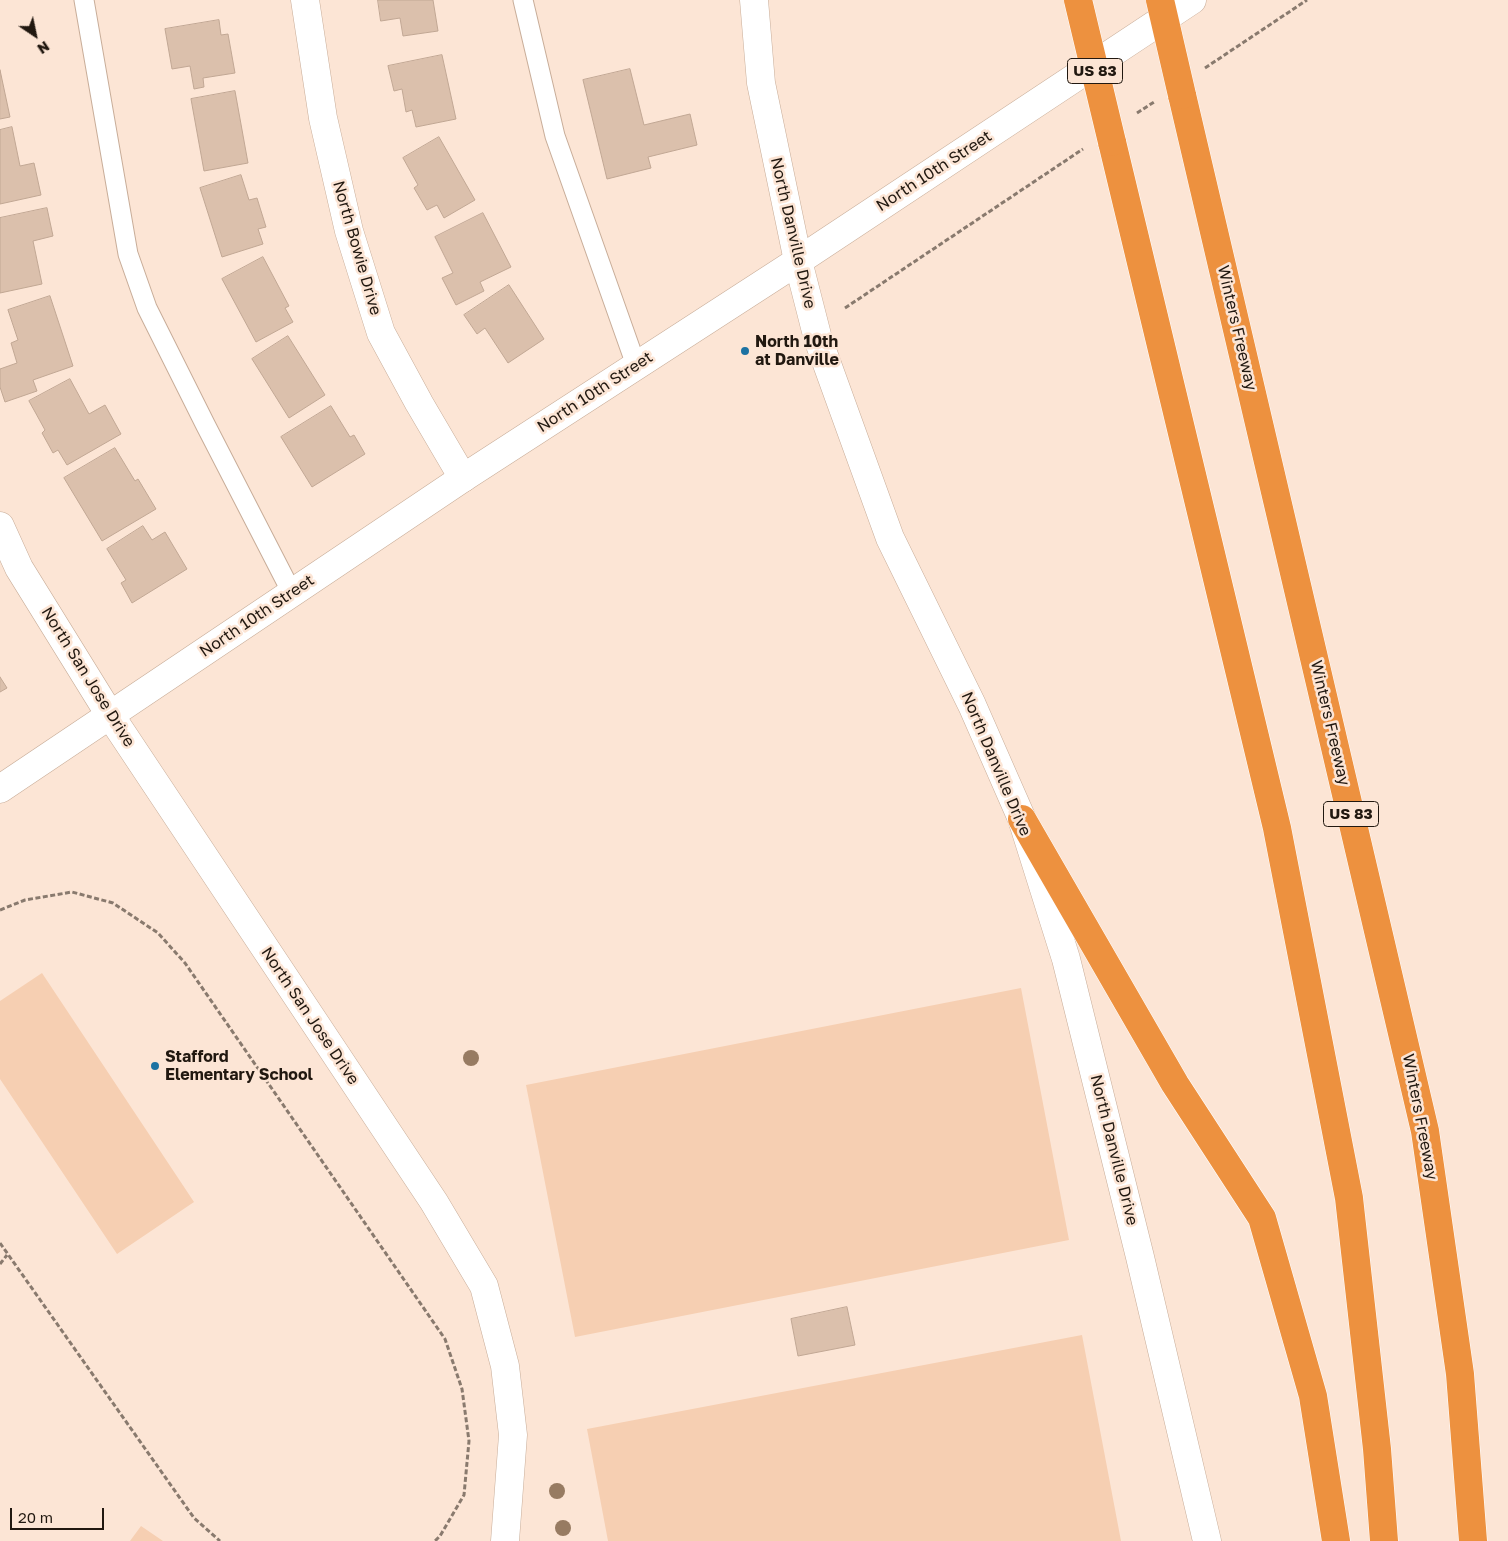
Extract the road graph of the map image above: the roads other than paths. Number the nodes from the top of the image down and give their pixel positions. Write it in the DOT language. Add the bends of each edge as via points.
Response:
graph roads {
  1 [pos="84,0"];
  2 [pos="305,0"];
  3 [pos="523,0"];
  4 [pos="754,0"];
  5 [pos="1078,0"];
  6 [pos="1160,0"];
  7 [pos="1192,0"];
  8 [pos="798,261"];
  9 [pos="636,365"];
  10 [pos="463,478"];
  11 [pos="0,526"];
  12 [pos="292,592"];
  13 [pos="110,715"];
  14 [pos="0,789"];
  15 [pos="1022,819"];
  16 [pos="505,1541"];
  17 [pos="1207,1541"];
  18 [pos="1336,1541"];
  19 [pos="1384,1541"];
  20 [pos="1473,1541"];
  1 -- 12 [label="lane" via="128,254 147,308"];
  2 -- 10 [label="main road, North Bowie Drive" via="323,118 347,222 382,333"];
  3 -- 9 [label="lane" via="555,136"];
  4 -- 8 [label="main road, North Danville Drive" via="760,83"];
  5 -- 19 [label="highway, US 83, bridge" via="1277,828 1349,1198"];
  6 -- 20 [label="highway, Winters Freeway / US 83, bridge" via="1170,97 1426,1131 1460,1374"];
  7 -- 8 [label="main road, North 10th Street"];
  8 -- 9 [label="main road, North 10th Street"];
  8 -- 15 [label="main road, North Danville Drive" via="818,339 890,538 972,705"];
  9 -- 10 [label="main road, North 10th Street"];
  10 -- 12 [label="main road, North 10th Street"];
  11 -- 13 [label="main road, North San Jose Drive" via="20,568"];
  12 -- 13 [label="main road, North 10th Street"];
  13 -- 14 [label="main road, North 10th Street"];
  13 -- 16 [label="main road, North San Jose Drive" via="434,1202 484,1286 505,1366 513,1435"];
  15 -- 17 [label="main road, North Danville Drive" via="1066,959"];
  15 -- 18 [label="highway" via="1175,1084 1262,1218 1313,1396"];
}
